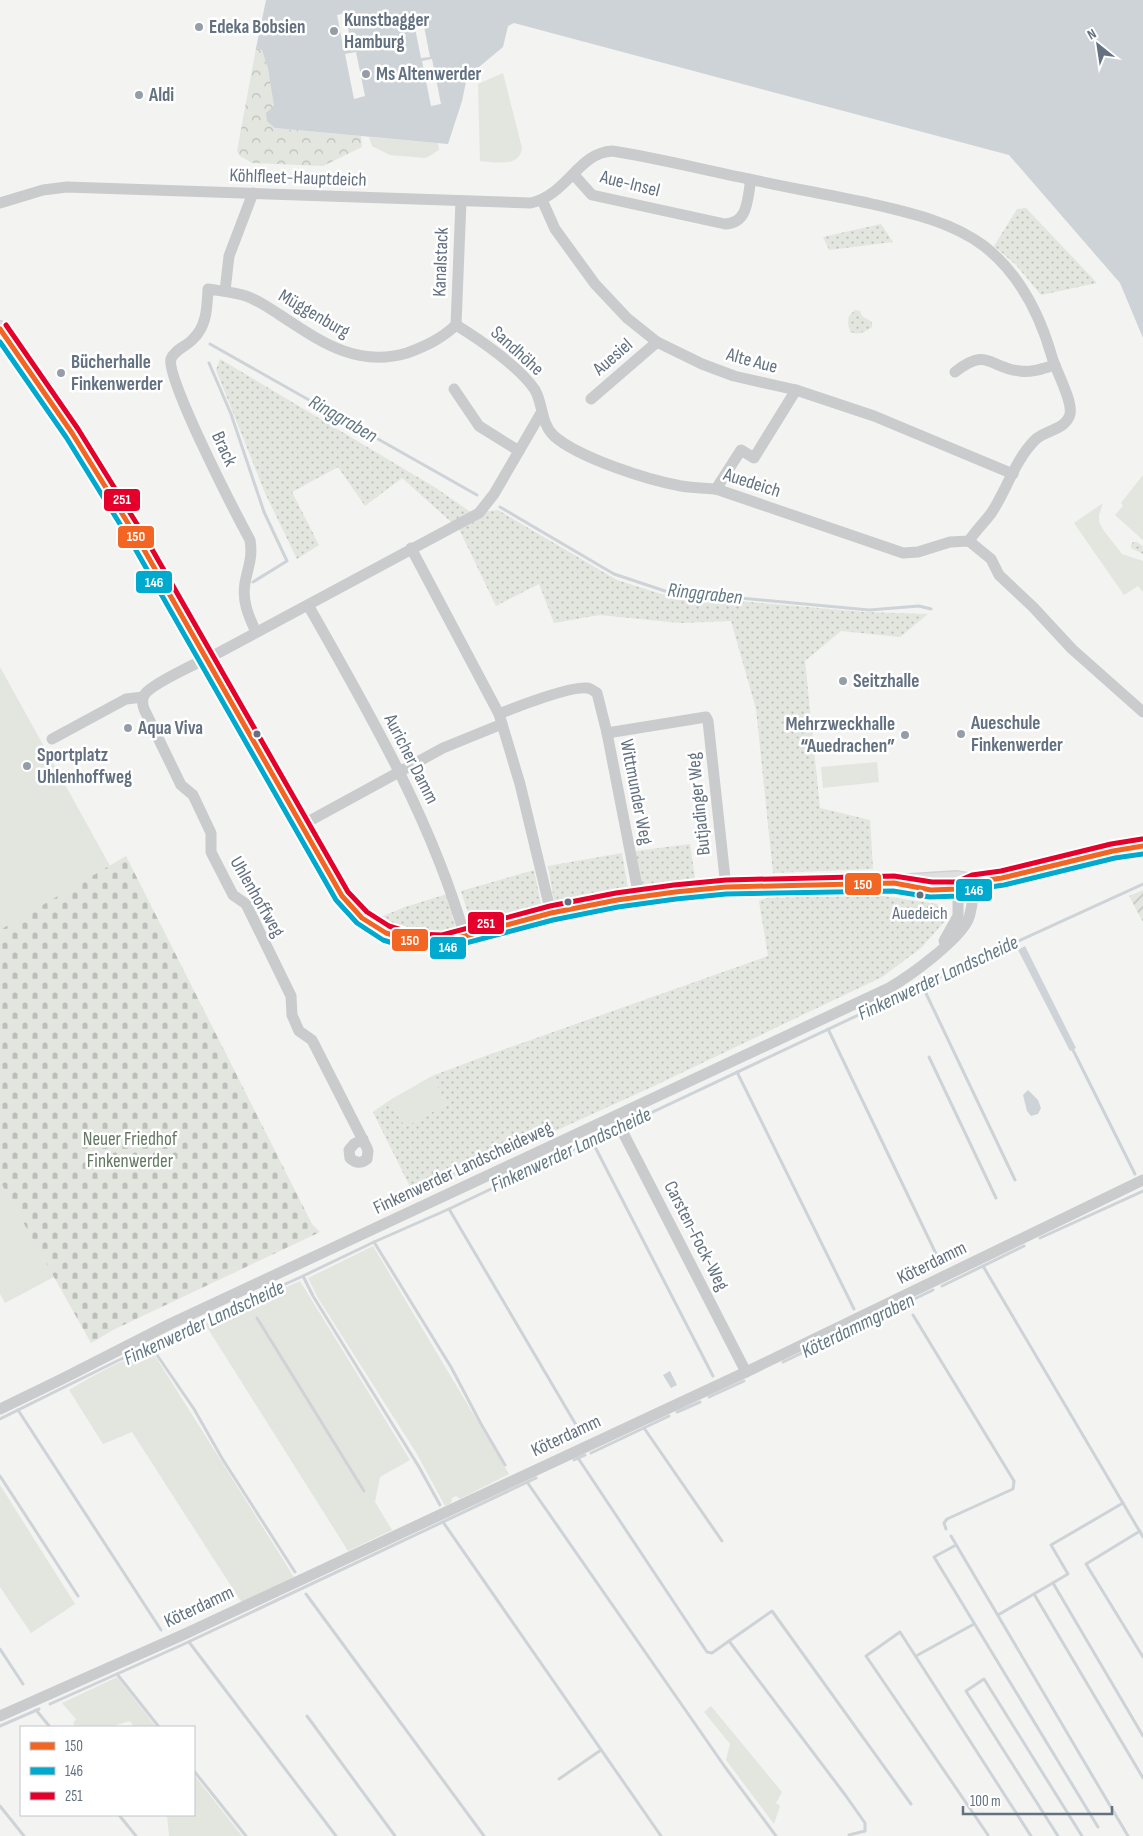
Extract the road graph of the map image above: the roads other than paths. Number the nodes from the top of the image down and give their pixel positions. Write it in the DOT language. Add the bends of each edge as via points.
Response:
graph roads {
  1 [pos="574,175"];
  2 [pos="751,180"];
  3 [pos="253,193"];
  4 [pos="12,199"];
  5 [pos="542,200"];
  6 [pos="461,201"];
  7 [pos="0,203"];
  8 [pos="0,209"];
  9 [pos="208,289"];
  10 [pos="225,291"];
  11 [pos="456,325"];
  12 [pos="0,329"];
  13 [pos="657,342"];
  14 [pos="1055,365"];
  15 [pos="955,372"];
  16 [pos="454,389"];
  17 [pos="796,390"];
  18 [pos="591,400"];
  19 [pos="541,413"];
  20 [pos="519,451"];
  21 [pos="1013,474"];
  22 [pos="716,489"];
  23 [pos="969,541"];
  24 [pos="412,548"];
  25 [pos="308,605"];
  26 [pos="256,632"];
  27 [pos="207,659"];
  28 [pos="143,697"];
  29 [pos="1143,712"];
  30 [pos="500,719"];
  31 [pos="607,733"];
  32 [pos="52,739"];
  33 [pos="399,771"];
  34 [pos="302,825"];
  35 [pos="1143,846"];
  36 [pos="974,882"];
  37 [pos="894,883"];
  38 [pos="726,887"];
  39 [pos="958,890"];
  40 [pos="639,897"];
  41 [pos="551,914"];
  42 [pos="464,937"];
  43 [pos="935,953"];
  44 [pos="618,1124"];
  45 [pos="362,1139"];
  46 [pos="1143,1180"];
  47 [pos="746,1372"];
  48 [pos="0,1408"];
  49 [pos="0,1716"];
  1 -- 2 [label="street, Aue-Insel" via="592,157 612,151"];
  1 -- 2 [label="street, Aue-Insel" via="592,195 724,224 734,222 744,214"];
  1 -- 5 [label="street, Köhlfleet-Hauptdeich"];
  2 -- 14 [label="street, Aue-Insel" via="883,207 944,224 973,239 985,247 1019,283 1047,337"];
  3 -- 4 [label="street, Köhlfleet-Hauptdeich" via="67,187"];
  3 -- 6 [label="street, Köhlfleet-Hauptdeich"];
  3 -- 10 [label="street" via="229,256"];
  4 -- 7 [label="street, Köhlfleet-Hauptdeich"];
  4 -- 8 [label="street, Köhlfleet-Hauptdeich"];
  5 -- 6 [label="street, Köhlfleet-Hauptdeich" via="531,204"];
  5 -- 13 [label="street, Alte Aue" via="555,229 595,284 627,318"];
  6 -- 11 [label="street, Kanalstack"];
  9 -- 10 [label="street, Müggenburg"];
  9 -- 26 [label="street, Brack" via="204,324 194,339 171,358 170,366 197,433 250,540 251,565 244,597 246,611"];
  10 -- 11 [label="street, Müggenburg" via="253,299 313,337 348,354 369,358 392,357 426,347 444,337"];
  11 -- 19 [label="street, Sandhöhe" via="475,336 524,377 535,391"];
  12 -- 27 [label="street" via="94,468"];
  13 -- 17 [label="street, Alte Aue" via="734,376"];
  13 -- 18 [label="street, Auesiel"];
  14 -- 15 [label="street" via="1019,372 981,359 966,363"];
  14 -- 21 [label="street" via="1069,400 1069,417 1062,426 1034,441"];
  16 -- 20 [label="street" via="479,426"];
  17 -- 21 [label="street, Alte Aue" via="874,416"];
  17 -- 22 [label="street" via="754,458 741,450"];
  19 -- 20 [label="street"];
  19 -- 22 [label="street, Auedeich" via="553,435 601,462 660,481"];
  20 -- 24 [label="street" via="494,494 478,513"];
  21 -- 23 [label="street" via="992,511"];
  22 -- 23 [label="street, Auedeich" via="903,553"];
  23 -- 29 [label="street" via="991,559 1002,579 1072,649"];
  24 -- 25 [label="street"];
  24 -- 30 [label="street"];
  25 -- 26 [label="street"];
  25 -- 33 [label="street, Auricher Damm"];
  26 -- 27 [label="street"];
  27 -- 28 [label="street" via="148,690"];
  27 -- 34 [label="street"];
  28 -- 32 [label="street" via="126,698"];
  28 -- 45 [label="street, Uhlenhoffweg" via="144,709 179,782 193,795 211,833 211,852 233,895 246,904 290,996 292,1015 299,1031 312,1040"];
  30 -- 31 [label="street, Wittmunder Weg" via="588,687 597,693"];
  30 -- 33 [label="street"];
  30 -- 41 [label="street" via="520,784"];
  31 -- 38 [label="street, Butjadinger Weg" via="706,716"];
  31 -- 40 [label="street, Wittmunder Weg"];
  33 -- 34 [label="street"];
  33 -- 42 [label="street, Auricher Damm" via="431,838"];
  34 -- 42 [label="street" via="345,900 372,927 397,939 419,943"];
  35 -- 36 [label="street"];
  36 -- 37 [label="street" via="957,879"];
  36 -- 39 [label="street"];
  36 -- 43 [label="street, Finkenwerder Landscheideweg" via="967,922"];
  37 -- 38 [label="street"];
  37 -- 39 [label="street" via="932,890"];
  38 -- 40 [label="street"];
  39 -- 43 [label="street, Finkenwerder Landscheideweg" via="958,916"];
  40 -- 41 [label="street"];
  41 -- 42 [label="street"];
  43 -- 44 [label="street, Finkenwerder Landscheideweg" via="888,988"];
  44 -- 47 [label="street, Carsten-Fock-Weg"];
  44 -- 48 [label="street, Finkenwerder Landscheideweg" via="178,1320"];
  46 -- 47 [label="street, Köterdamm"];
  47 -- 49 [label="street, Köterdamm" via="187,1633"];
}
